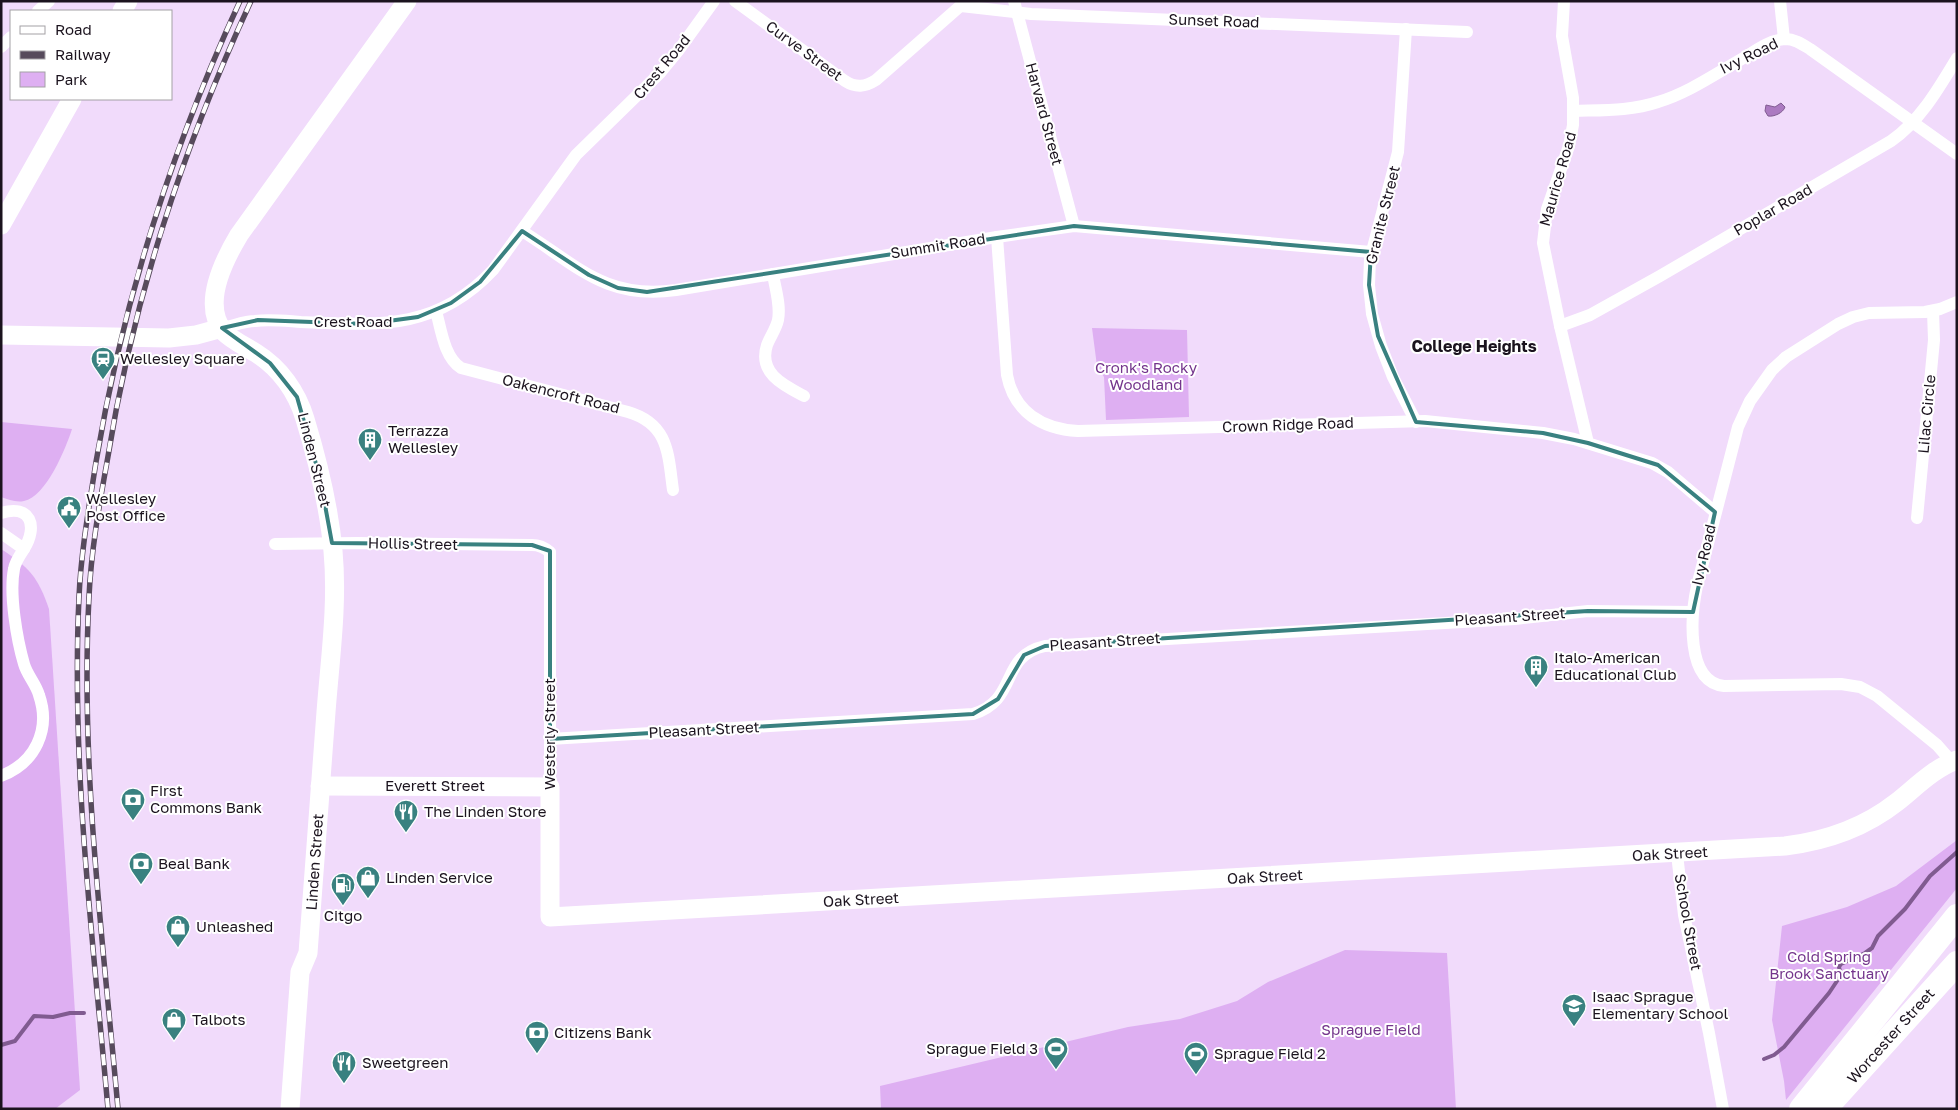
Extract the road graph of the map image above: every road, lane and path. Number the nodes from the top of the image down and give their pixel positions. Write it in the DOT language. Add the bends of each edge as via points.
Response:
graph roads {
  1 [pos="49,1"];
  2 [pos="407,1"];
  3 [pos="714,1"];
  4 [pos="735,1"];
  5 [pos="1564,1"];
  6 [pos="1780,1"];
  7 [pos="964,4"];
  8 [pos="1015,7"];
  9 [pos="39,10"];
  10 [pos="1406,29"];
  11 [pos="1468,32"];
  12 [pos="10,38"];
  13 [pos="1784,39"];
  14 [pos="1,47"];
  15 [pos="1957,58"];
  16 [pos="71,100"];
  17 [pos="1574,111"];
  18 [pos="1913,123"];
  19 [pos="1957,154"];
  20 [pos="1,225"];
  21 [pos="1074,226"];
  22 [pos="522,231"];
  23 [pos="997,236"];
  24 [pos="1371,252"];
  25 [pos="773,274"];
  26 [pos="1957,302"];
  27 [pos="436,311"];
  28 [pos="1933,311"];
  29 [pos="1560,326"];
  30 [pos="222,328"];
  31 [pos="1,335"];
  32 [pos="804,396"];
  33 [pos="1416,422"];
  34 [pos="1588,443"];
  35 [pos="673,490"];
  36 [pos="1715,512"];
  37 [pos="1,514"];
  38 [pos="1917,518"];
  39 [pos="1,533"];
  40 [pos="332,543"];
  41 [pos="275,544"];
  42 [pos="24,549"];
  43 [pos="550,552"];
  44 [pos="1694,612"];
  45 [pos="550,738"];
  46 [pos="1954,761"];
  47 [pos="1,776"];
  48 [pos="320,786"];
  49 [pos="550,787"];
  50 [pos="1677,854"];
  51 [pos="1957,916"];
  52 [pos="550,917"];
  53 [pos="308,953"];
  54 [pos="1957,963"];
  55 [pos="290,1109"];
  56 [pos="303,1109"];
  57 [pos="1723,1109"];
  58 [pos="1801,1109"];
  59 [pos="1825,1109"];
  1 -- 9 [label="street"];
  2 -- 30 [label="street" via="235,241 216,291 215,310"];
  3 -- 22 [label="street, Crest Road" via="660,73 576,155"];
  4 -- 7 [label="street, Curve Street" via="845,81 859,86 876,80"];
  5 -- 17 [label="street, Maurice Road" via="1562,43"];
  6 -- 13 [label="street"];
  7 -- 8 [label="street, Sunset Road"];
  8 -- 10 [label="street, Sunset Road"];
  8 -- 21 [label="street, Harvard Street"];
  10 -- 11 [label="street, Sunset Road"];
  10 -- 24 [label="street, Granite Street" via="1398,152"];
  12 -- 14 [label="street"];
  13 -- 17 [label="street, Ivy Road" via="1658,102"];
  13 -- 18 [label="street, Ivy Road" via="1810,49"];
  15 -- 18 [label="street, Poplar Road"];
  16 -- 20 [label="street"];
  17 -- 29 [label="street, Maurice Road" via="1571,139 1549,203 1544,230 1544,249"];
  18 -- 19 [label="street, Ivy Road"];
  18 -- 29 [label="street, Poplar Road" via="1884,145 1668,271 1595,312"];
  21 -- 23 [label="street, Summit Road"];
  21 -- 24 [label="street, Summit Road"];
  22 -- 25 [label="street, Summit Road" via="589,276 630,291 668,291"];
  22 -- 27 [label="street, Crest Road" via="480,282"];
  23 -- 25 [label="street, Summit Road"];
  23 -- 33 [label="street, Crown Ridge Road" via="1008,382 1017,403 1042,422 1063,430 1078,431"];
  24 -- 33 [label="street, Granite Street" via="1368,285 1372,314 1393,376"];
  25 -- 32 [label="street" via="779,315 766,351 765,364 777,380"];
  26 -- 28 [label="street, Ivy Road"];
  27 -- 30 [label="street, Crest Road" via="384,324 258,320"];
  27 -- 35 [label="street, Oakencroft Road" via="449,354 461,368 628,412 651,423 666,444"];
  28 -- 36 [label="street, Ivy Road" via="1870,313 1853,317 1777,365 1758,388 1742,418"];
  28 -- 38 [label="street, Lilac Circle" via="1934,340"];
  29 -- 34 [label="street, Maurice Road"];
  30 -- 31 [label="street, Crest Road" via="191,336"];
  30 -- 40 [label="street, Linden Street" via="270,363 297,397 320,478"];
  33 -- 34 [label="street, Crown Ridge Road" via="1543,433"];
  34 -- 36 [label="street, Crown Ridge Road" via="1658,465"];
  36 -- 44 [label="street, Ivy Road"];
  37 -- 42 [label="street" via="20,511 28,517 31,531"];
  39 -- 42 [label="street"];
  40 -- 41 [label="street, Hollis Street"];
  40 -- 43 [label="street, Hollis Street" via="532,545 542,546"];
  40 -- 48 [label="street, Linden Street" via="333,610"];
  42 -- 47 [label="street" via="13,570 15,614 24,664 40,697 43,728 26,761"];
  43 -- 45 [label="street, Westerly Street"];
  44 -- 45 [label="street, Pleasant Street" via="1588,611 1046,646 1024,655 1012,670 998,700 973,714"];
  44 -- 46 [label="street, Ivy Road" via="1697,661 1712,683 1724,686 1841,684 1860,687 1877,696"];
  45 -- 49 [label="street, Westerly Street"];
  46 -- 50 [label="street, Oak Street" via="1880,814 1827,838 1778,847"];
  48 -- 49 [label="street, Everett Street"];
  48 -- 53 [label="street, Linden Street"];
  49 -- 52 [label="street, Westerly Street"];
  50 -- 52 [label="street, Oak Street"];
  50 -- 57 [label="street, School Street" via="1684,915"];
  51 -- 58 [label="highway, Worcester Street"];
  53 -- 55 [label="street, Linden Street" via="300,972"];
  53 -- 56 [label="street, Linden Street" via="313,973"];
  54 -- 59 [label="highway, Worcester Street"];
}
